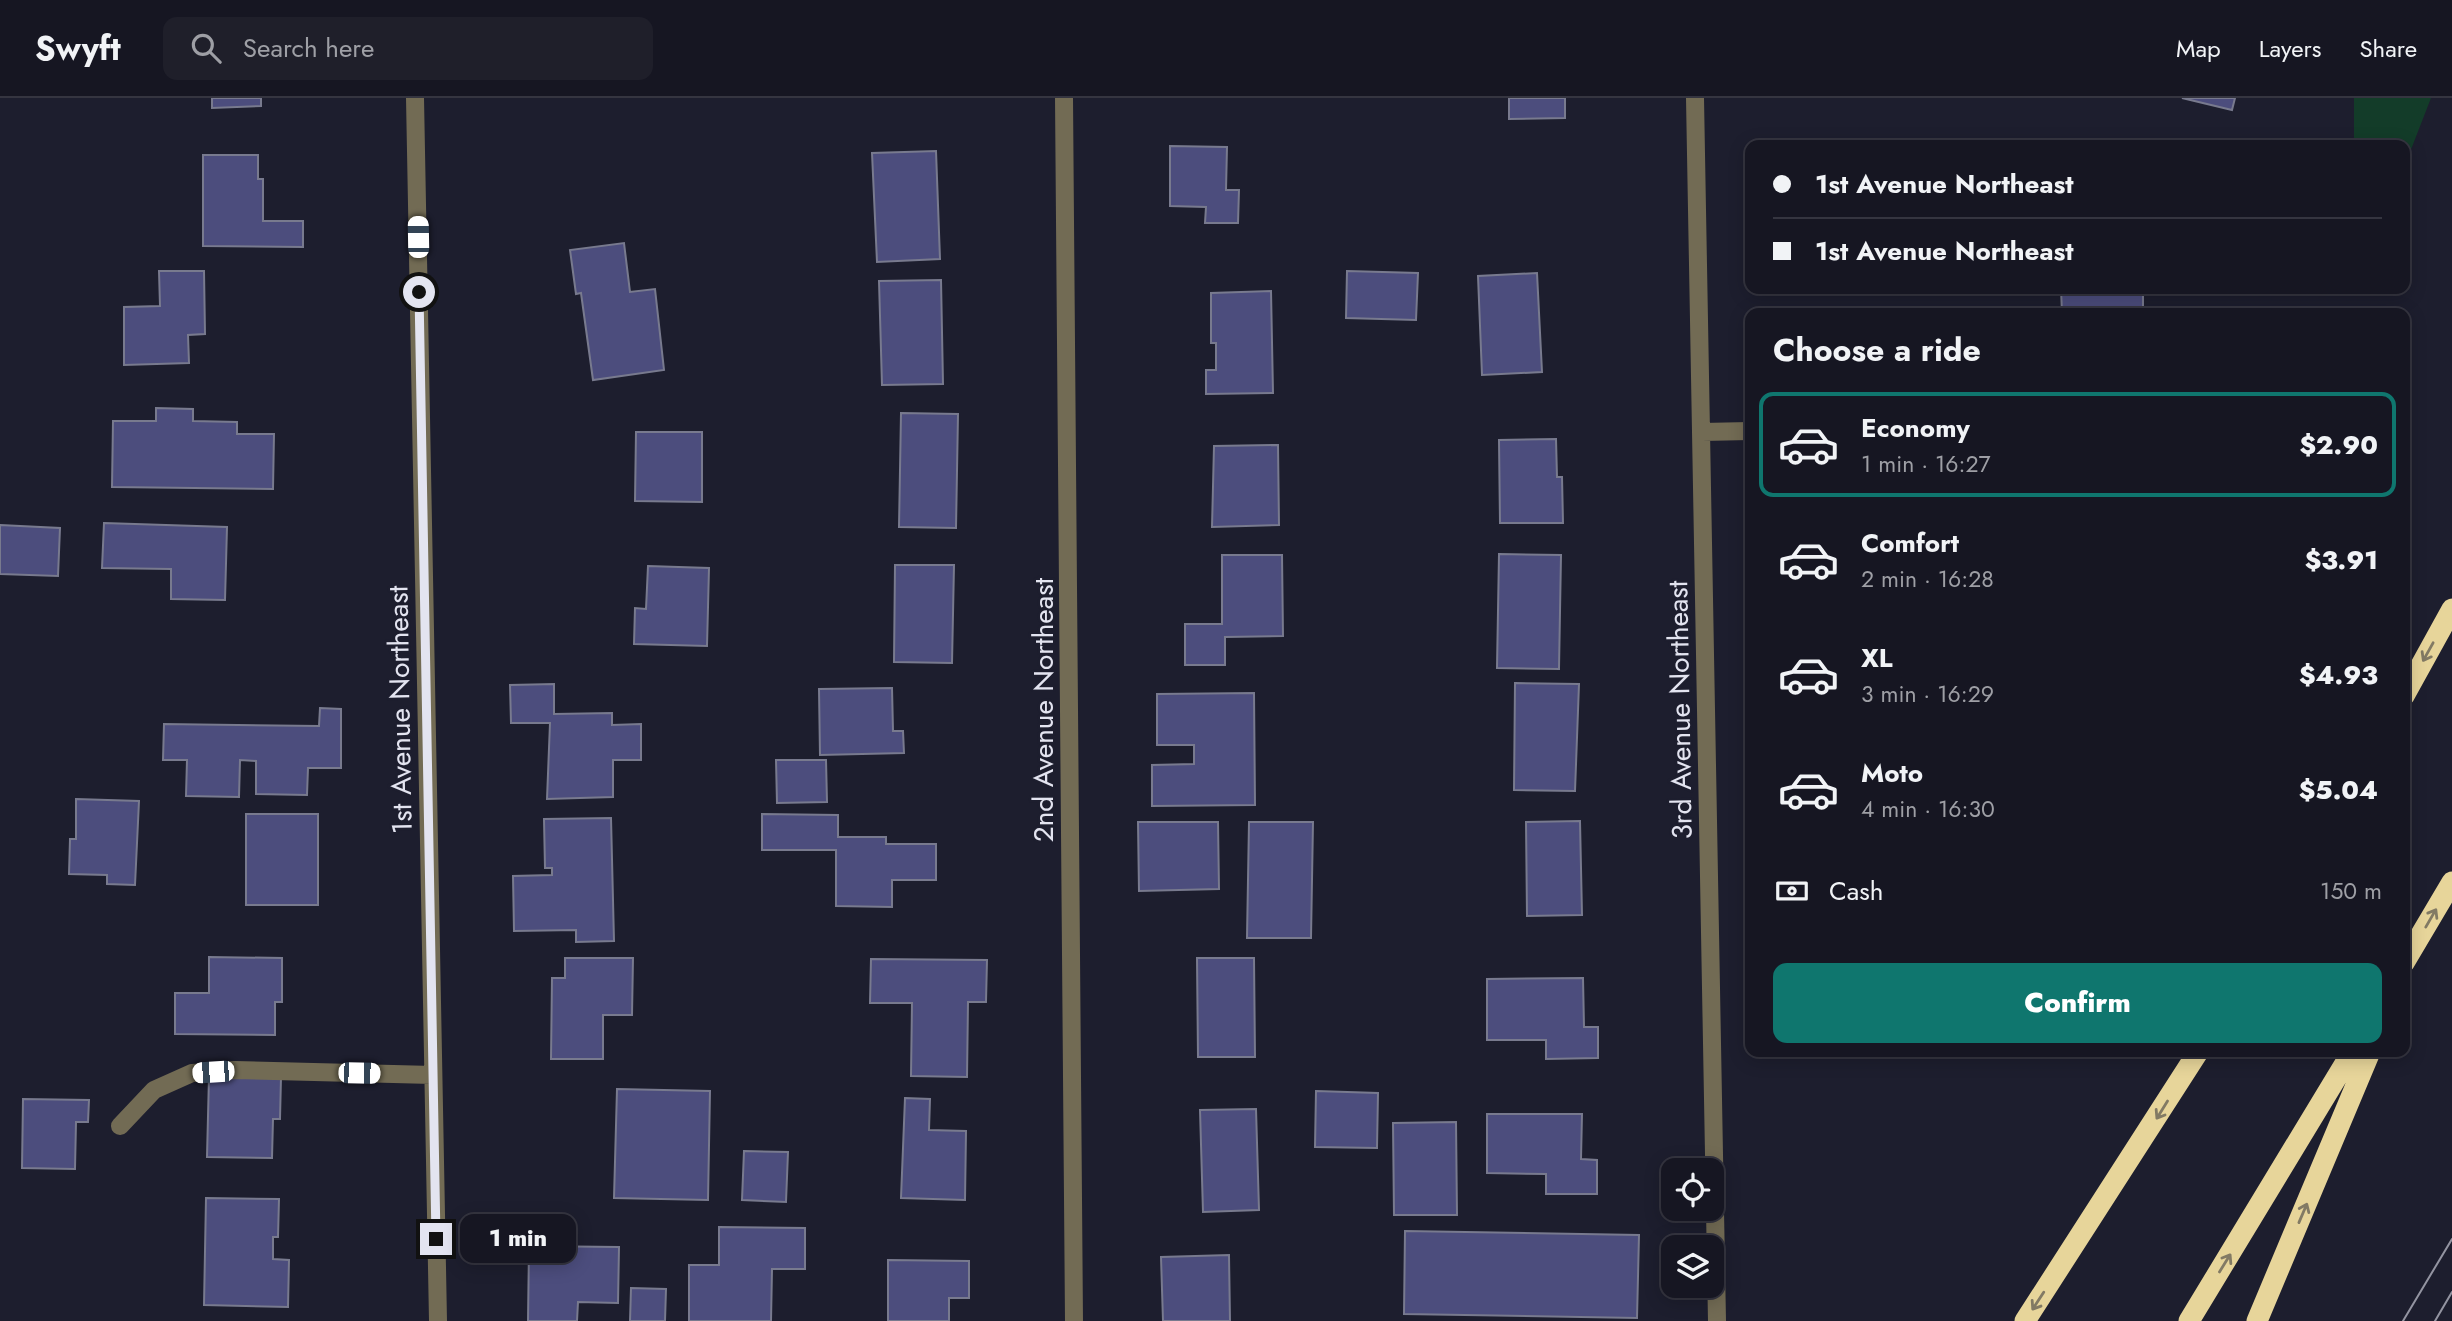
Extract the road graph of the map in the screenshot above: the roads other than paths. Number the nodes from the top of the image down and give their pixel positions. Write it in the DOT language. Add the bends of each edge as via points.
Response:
graph roads {
  1 [pos="415,98"];
  2 [pos="1064,98"];
  3 [pos="1695,98"];
  4 [pos="1745,431"];
  5 [pos="1702,432"];
  6 [pos="2452,609"];
  7 [pos="2410,685"];
  8 [pos="2452,882"];
  9 [pos="2410,955"];
  10 [pos="2195,1057"];
  11 [pos="2349,1057"];
  12 [pos="2368,1057"];
  13 [pos="433,1075"];
  14 [pos="120,1126"];
  15 [pos="438,1321"];
  16 [pos="1074,1321"];
  17 [pos="1717,1321"];
  18 [pos="2025,1321"];
  19 [pos="2189,1321"];
  20 [pos="2257,1321"];
  1 -- 13 [label="street, 1st Avenue Northeast"];
  2 -- 16 [label="street, 2nd Avenue Northeast"];
  3 -- 5 [label="street, 3rd Avenue Northeast"];
  4 -- 5 [label="street"];
  5 -- 17 [label="street, 3rd Avenue Northeast"];
  6 -- 7 [label="highway, one-way"];
  9 -- 8 [label="highway, one-way"];
  10 -- 18 [label="highway, one-way"];
  19 -- 11 [label="highway, one-way"];
  20 -- 12 [label="highway, one-way"];
  13 -- 14 [label="street" via="192,1073 154,1090"];
  13 -- 15 [label="street, 1st Avenue Northeast"];
}
